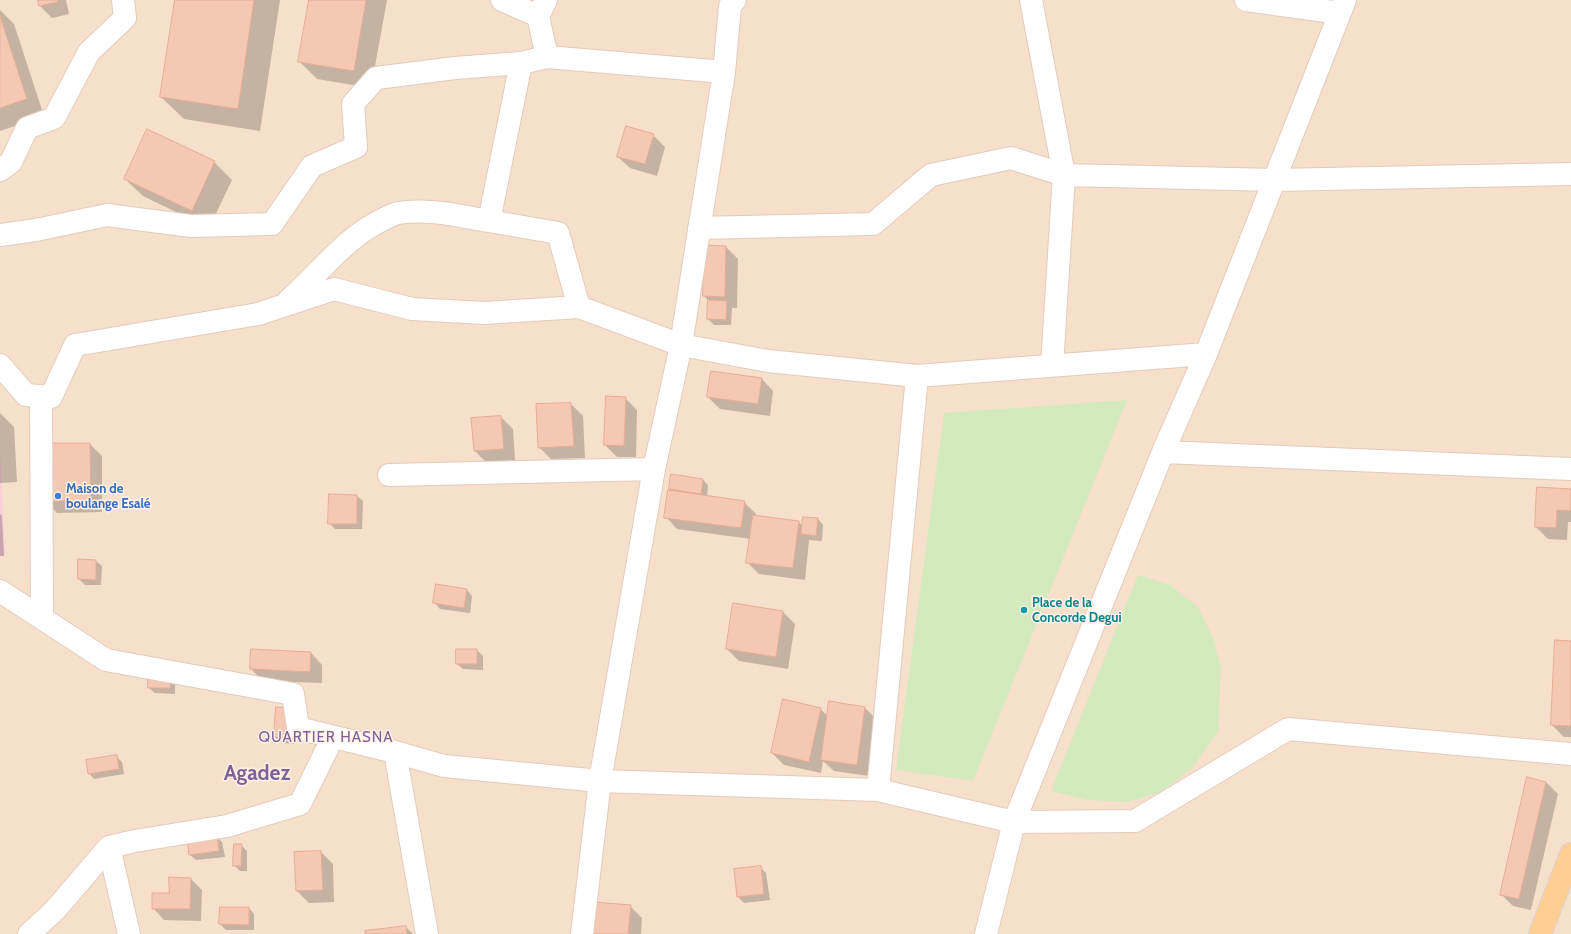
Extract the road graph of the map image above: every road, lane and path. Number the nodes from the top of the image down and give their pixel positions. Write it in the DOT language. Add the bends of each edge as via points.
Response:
graph roads {
  1 [pos="123,0"];
  2 [pos="502,0"];
  3 [pos="735,0"];
  4 [pos="1031,0"];
  5 [pos="1246,0"];
  6 [pos="1342,6"];
  7 [pos="542,8"];
  8 [pos="547,57"];
  9 [pos="521,63"];
  10 [pos="724,72"];
  11 [pos="0,170"];
  12 [pos="1571,174"];
  13 [pos="1064,175"];
  14 [pos="1275,180"];
  15 [pos="489,221"];
  16 [pos="699,228"];
  17 [pos="0,235"];
  18 [pos="283,306"];
  19 [pos="578,307"];
  20 [pos="681,345"];
  21 [pos="1206,354"];
  22 [pos="0,365"];
  23 [pos="1052,366"];
  24 [pos="917,376"];
  25 [pos="41,396"];
  26 [pos="1164,452"];
  27 [pos="1571,468"];
  28 [pos="654,469"];
  29 [pos="389,475"];
  30 [pos="0,591"];
  31 [pos="42,618"];
  32 [pos="333,737"];
  33 [pos="395,752"];
  34 [pos="1571,754"];
  35 [pos="600,781"];
  36 [pos="878,790"];
  37 [pos="1014,822"];
  38 [pos="109,848"];
  39 [pos="1571,854"];
  40 [pos="29,934"];
  41 [pos="129,934"];
  42 [pos="427,934"];
  43 [pos="582,934"];
  44 [pos="986,934"];
  45 [pos="1540,934"];
  1 -- 11 [label="street" via="125,18 89,52 54,118 27,128 11,162"];
  2 -- 7 [label="street"];
  3 -- 10 [label="street" via="730,6"];
  4 -- 13 [label="street"];
  5 -- 6 [label="street"];
  6 -- 14 [label="street"];
  7 -- 8 [label="street"];
  8 -- 9 [label="street"];
  8 -- 10 [label="street"];
  9 -- 15 [label="street"];
  9 -- 17 [label="street" via="376,78 353,104 356,147 312,166 272,224 191,226 107,215"];
  10 -- 16 [label="street"];
  12 -- 14 [label="street"];
  13 -- 14 [label="street"];
  13 -- 16 [label="street" via="1011,158 932,175 873,224"];
  13 -- 23 [label="street"];
  14 -- 21 [label="street"];
  15 -- 18 [label="street" via="433,212 397,213 370,226 342,247 309,283"];
  15 -- 19 [label="street" via="558,233"];
  16 -- 20 [label="street"];
  18 -- 19 [label="street" via="334,289 412,309 484,313"];
  18 -- 25 [label="street" via="258,314 74,345 51,397"];
  19 -- 20 [label="street"];
  20 -- 24 [label="street" via="768,360"];
  20 -- 28 [label="street"];
  21 -- 23 [label="street"];
  21 -- 26 [label="street"];
  22 -- 25 [label="street" via="26,395"];
  23 -- 24 [label="street"];
  24 -- 36 [label="street"];
  25 -- 31 [label="street"];
  26 -- 27 [label="street"];
  26 -- 37 [label="street"];
  28 -- 29 [label="street"];
  28 -- 35 [label="street"];
  30 -- 31 [label="street"];
  31 -- 32 [label="street" via="106,660 293,694 298,728"];
  32 -- 33 [label="street"];
  32 -- 38 [label="street" via="300,804 227,826 135,841"];
  33 -- 35 [label="street" via="444,766"];
  33 -- 42 [label="street"];
  34 -- 37 [label="street" via="1288,729 1135,821"];
  35 -- 36 [label="street"];
  35 -- 43 [label="street"];
  36 -- 37 [label="street"];
  37 -- 44 [label="street"];
  38 -- 40 [label="street" via="55,910"];
  38 -- 41 [label="street"];
  39 -- 45 [label="main road"];
}
